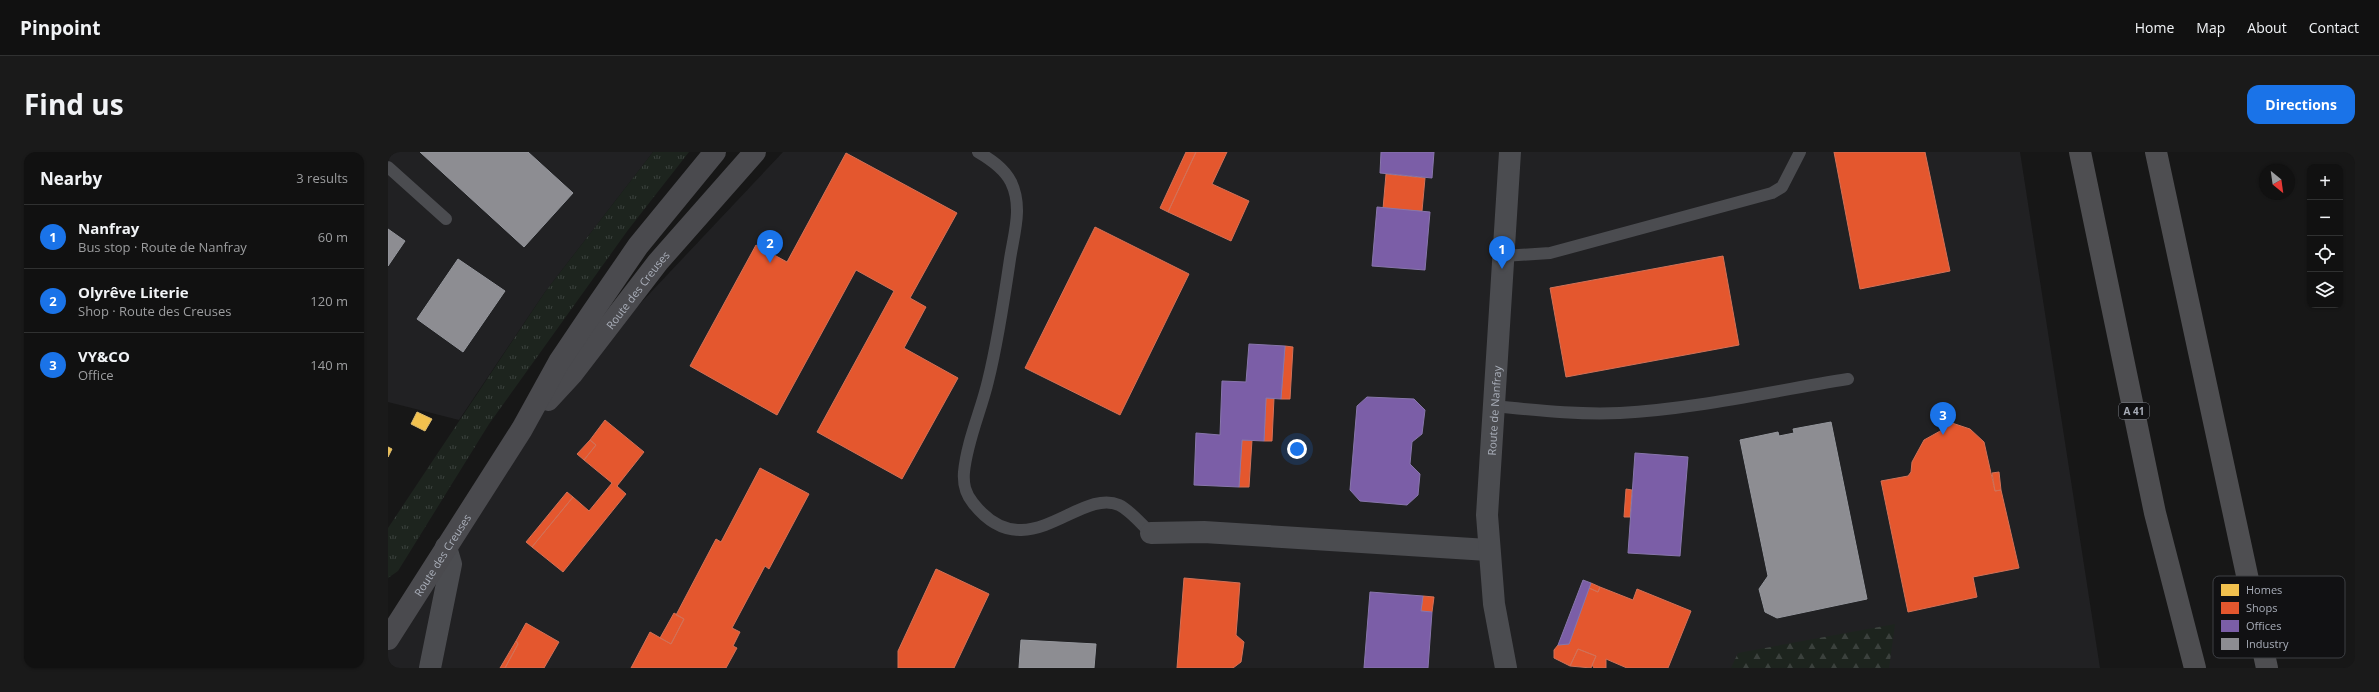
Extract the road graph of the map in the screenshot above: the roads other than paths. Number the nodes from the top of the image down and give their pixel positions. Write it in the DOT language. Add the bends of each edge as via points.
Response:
graph roads {
  1 [pos="715,152"];
  2 [pos="755,152"];
  3 [pos="978,152"];
  4 [pos="1510,152"];
  5 [pos="1800,152"];
  6 [pos="2080,152"];
  7 [pos="2156,152"];
  8 [pos="388,167"];
  9 [pos="446,219"];
  10 [pos="1503,256"];
  11 [pos="1848,379"];
  12 [pos="1493,406"];
  13 [pos="522,429"];
  14 [pos="1151,533"];
  15 [pos="446,547"];
  16 [pos="1488,550"];
  17 [pos="2247,576"];
  18 [pos="390,632"];
  19 [pos="2265,658"];
  20 [pos="430,668"];
  21 [pos="1506,668"];
  22 [pos="2195,668"];
  23 [pos="2267,668"];
  1 -- 13 [label="main road, Route des Creuses" via="638,246 559,362"];
  2 -- 13 [label="main road, Route des Creuses" via="658,262 572,374"];
  3 -- 14 [label="lane" via="992,161 1011,181 1018,212 999,330 964,471 964,488 972,503 1000,526 1037,528 1107,502 1120,505"];
  4 -- 10 [label="street, Route de Nanfray"];
  5 -- 10 [label="lane" via="1782,186 1772,193 1550,253"];
  6 -- 22 [label="highway, A 41" via="2155,513"];
  7 -- 17 [label="highway"];
  8 -- 9 [label="lane"];
  10 -- 12 [label="street, Route de Nanfray"];
  11 -- 12 [label="lane" via="1705,404 1620,413 1545,412"];
  12 -- 16 [label="street, Route de Nanfray" via="1487,515"];
  13 -- 15 [label="main road, Route des Creuses"];
  14 -- 16 [label="street" via="1204,532"];
  15 -- 18 [label="main road, Route des Creuses"];
  15 -- 20 [label="street" via="451,564"];
  16 -- 21 [label="street, Route de Nanfray" via="1494,604"];
  19 -- 23 [label="highway"];
}
